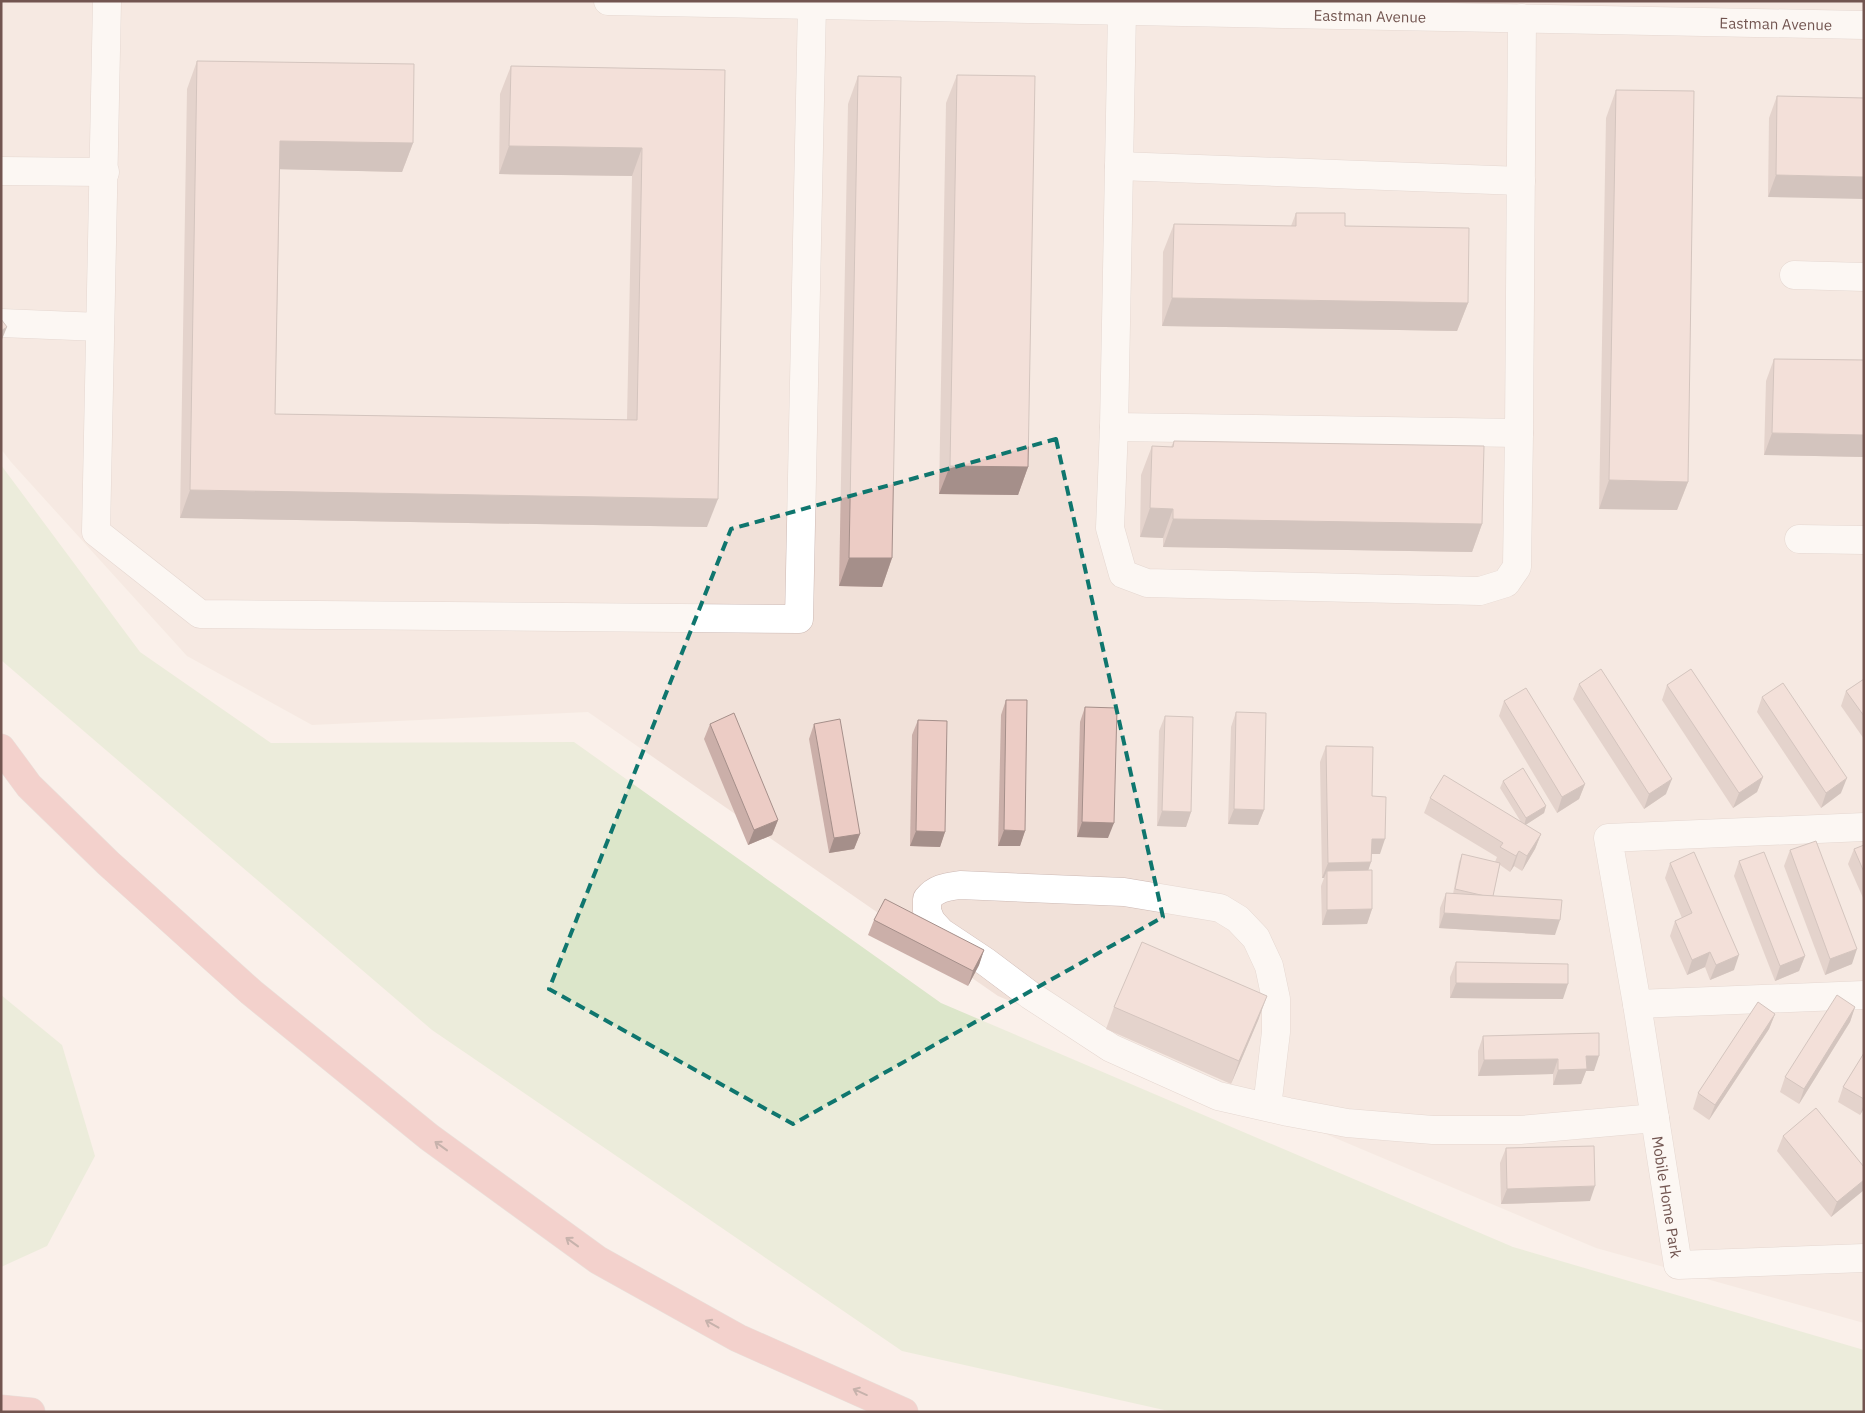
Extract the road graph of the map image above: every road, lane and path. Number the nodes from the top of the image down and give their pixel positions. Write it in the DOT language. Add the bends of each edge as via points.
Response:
graph roads {
  1 [pos="108,1"];
  2 [pos="608,1"];
  3 [pos="798,4"];
  4 [pos="1046,5"];
  5 [pos="1288,8"];
  6 [pos="1122,11"];
  7 [pos="1522,18"];
  8 [pos="1864,25"];
  9 [pos="1119,166"];
  10 [pos="1,171"];
  11 [pos="105,172"];
  12 [pos="1521,181"];
  13 [pos="1794,275"];
  14 [pos="1864,277"];
  15 [pos="1,323"];
  16 [pos="100,327"];
  17 [pos="1114,427"];
  18 [pos="1519,433"];
  19 [pos="1799,539"];
  20 [pos="1864,540"];
  21 [pos="1,748"];
  22 [pos="1,767"];
  23 [pos="29,786"];
  24 [pos="1864,827"];
  25 [pos="1864,995"];
  26 [pos="1637,1004"];
  27 [pos="1267,1107"];
  28 [pos="1655,1118"];
  29 [pos="1864,1258"];
  30 [pos="1,1409"];
  31 [pos="31,1412"];
  32 [pos="904,1412"];
  1 -- 11 [label="street"];
  2 -- 3 [label="street, Eastman Avenue"];
  3 -- 4 [label="street, Eastman Avenue"];
  3 -- 16 [label="street" via="799,619 200,614 96,532"];
  4 -- 6 [label="street, Eastman Avenue"];
  5 -- 6 [label="street, Eastman Avenue"];
  5 -- 7 [label="street, Eastman Avenue"];
  6 -- 9 [label="street"];
  7 -- 8 [label="street, Eastman Avenue"];
  7 -- 12 [label="street"];
  9 -- 12 [label="street"];
  9 -- 17 [label="street"];
  10 -- 11 [label="street"];
  11 -- 16 [label="street"];
  12 -- 18 [label="street"];
  13 -- 14 [label="street"];
  15 -- 16 [label="street"];
  17 -- 18 [label="street"];
  17 -- 18 [label="street" via="1110,528 1123,574 1147,583 1480,591 1506,583 1516,567"];
  19 -- 20 [label="street"];
  21 -- 23 [label="highway"];
  22 -- 23 [label="highway"];
  32 -- 23 [label="highway, one-way" via="738,1338 598,1260 429,1137 251,992 108,863"];
  24 -- 26 [label="street, Mobile Home Park" via="1608,838"];
  25 -- 26 [label="street"];
  26 -- 28 [label="street, Mobile Home Park"];
  27 -- 27 [label="street" via="1218,1096 1111,1048 941,932 929,916 927,899 940,888 960,885 1124,892 1220,908 1238,919 1256,938 1269,966 1276,999 1276,1032"];
  27 -- 28 [label="street" via="1347,1122 1433,1130 1520,1130"];
  28 -- 29 [label="street, Mobile Home Park" via="1678,1265"];
  30 -- 31 [label="highway"];
}
